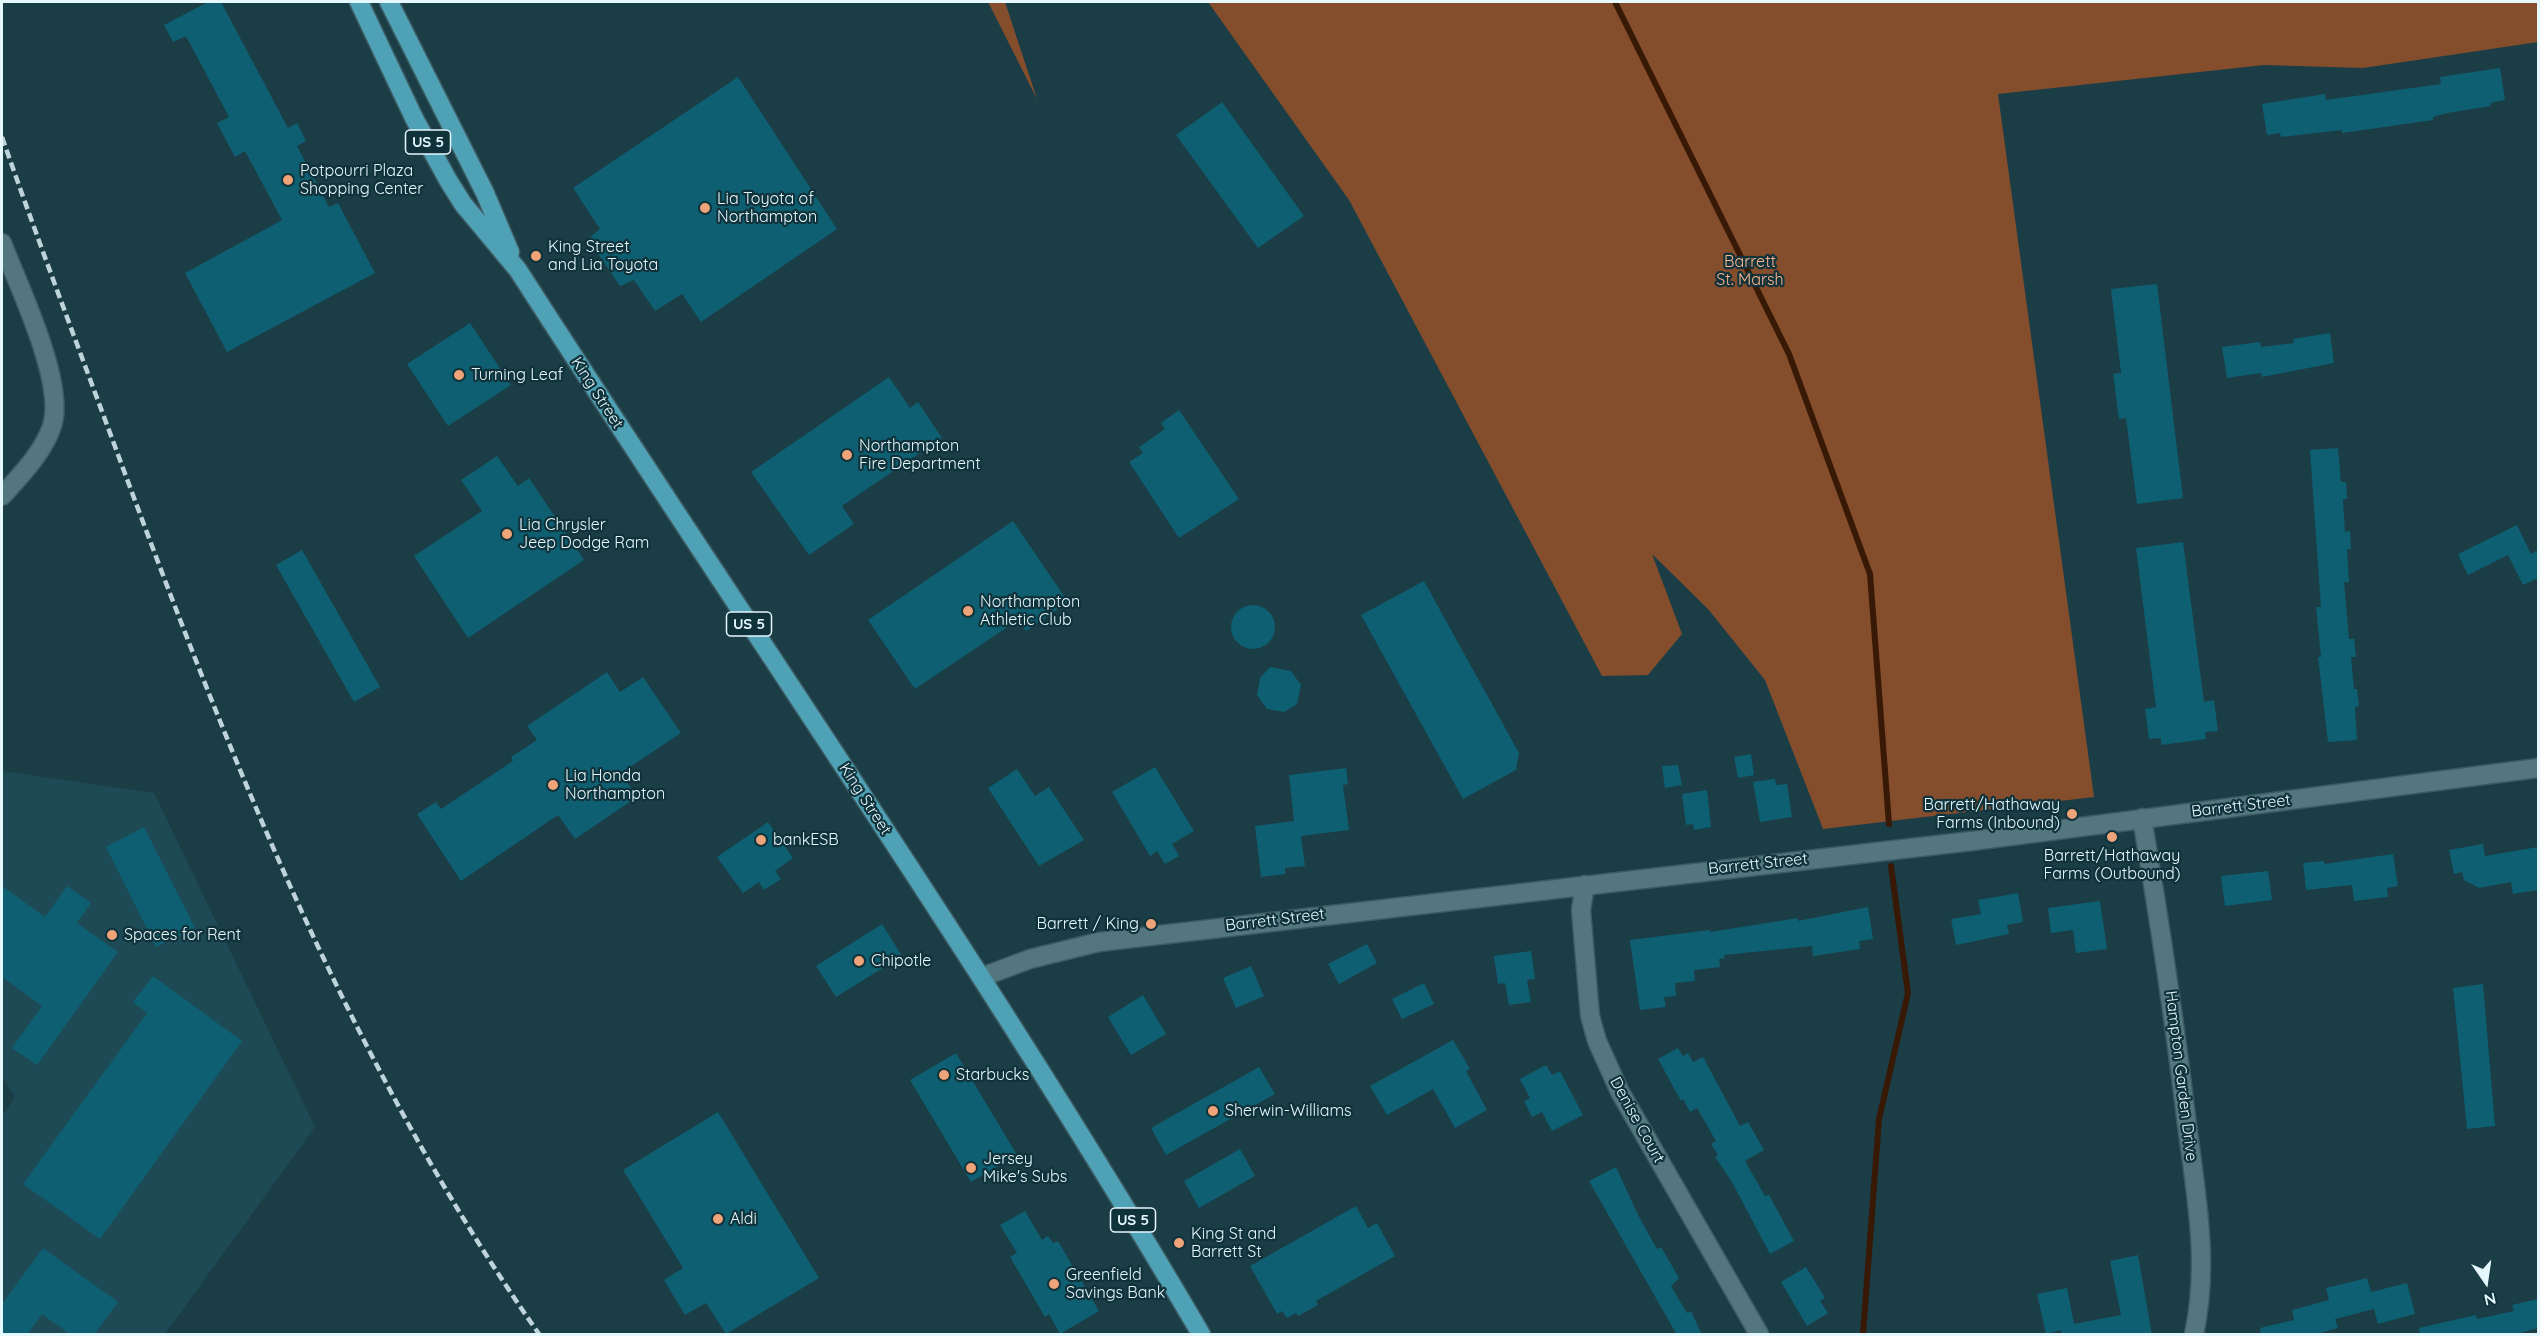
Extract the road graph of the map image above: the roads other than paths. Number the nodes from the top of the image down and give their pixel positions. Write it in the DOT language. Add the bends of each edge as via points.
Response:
graph roads {
  1 [pos="359,2"];
  2 [pos="389,2"];
  3 [pos="2,243"];
  4 [pos="518,270"];
  5 [pos="2,496"];
  6 [pos="2538,768"];
  7 [pos="2142,818"];
  8 [pos="1585,885"];
  9 [pos="982,977"];
  10 [pos="1201,1335"];
  11 [pos="1759,1335"];
  12 [pos="2194,1335"];
  1 -- 4 [label="main road, King Street / US 5" via="448,180"];
  2 -- 4 [label="main road, King Street / US 5" via="485,193"];
  3 -- 5 [label="street" via="44,352 55,411 40,450"];
  4 -- 9 [label="main road, King Street / US 5"];
  6 -- 7 [label="street, Barrett Street"];
  7 -- 8 [label="street, Barrett Street"];
  7 -- 12 [label="street, Hampton Garden Drive" via="2166,955 2202,1241"];
  8 -- 9 [label="street, Barrett Street" via="1099,942 1030,959"];
  8 -- 11 [label="street, Denise Court" via="1581,910 1590,1016 1597,1041 1620,1092"];
  9 -- 10 [label="main road, King Street / US 5"];
}
